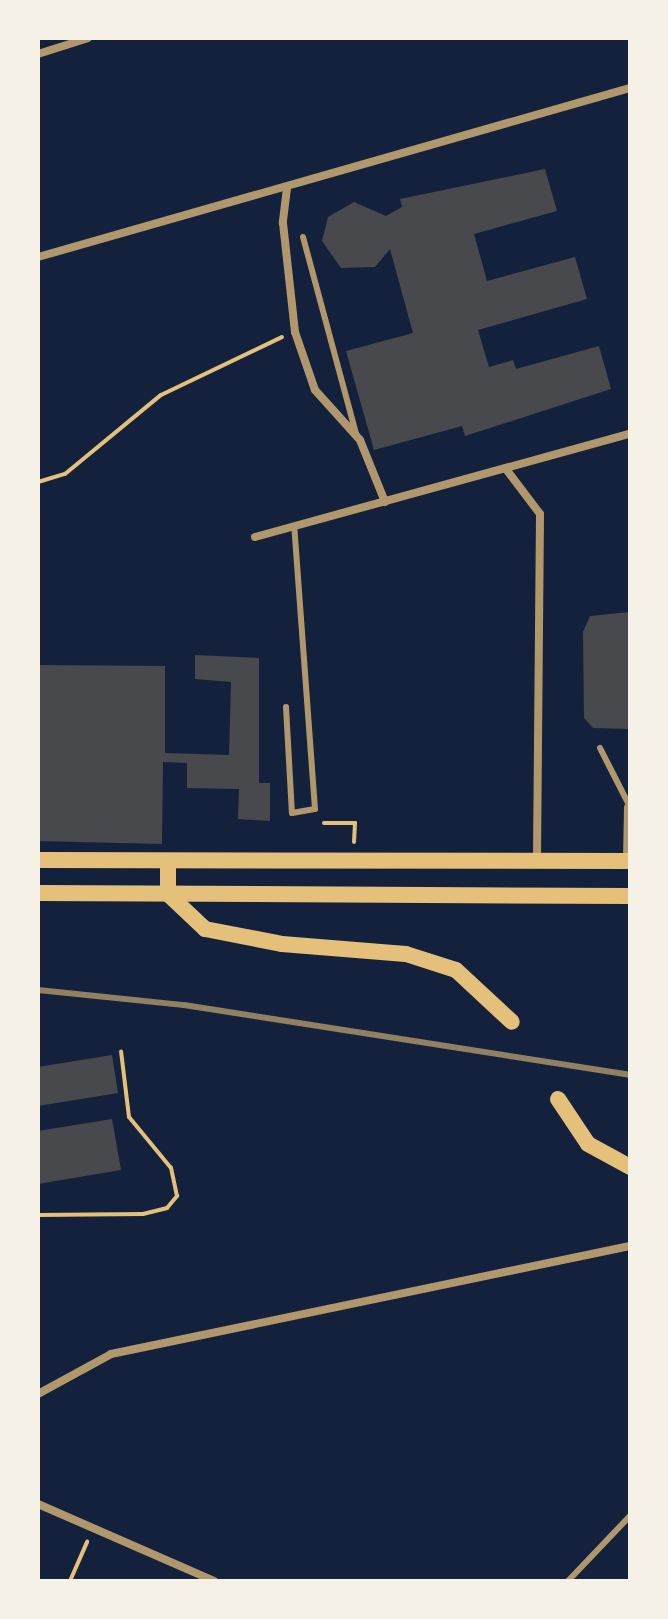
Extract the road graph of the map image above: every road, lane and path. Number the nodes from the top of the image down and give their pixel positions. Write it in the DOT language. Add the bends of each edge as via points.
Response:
graph roads {
  1 [pos="88,38"];
  2 [pos="38,54"];
  3 [pos="630,88"];
  4 [pos="287,188"];
  5 [pos="303,237"];
  6 [pos="38,257"];
  7 [pos="295,332"];
  8 [pos="630,434"];
  9 [pos="357,438"];
  10 [pos="506,469"];
  11 [pos="38,482"];
  12 [pos="385,502"];
  13 [pos="294,526"];
  14 [pos="255,537"];
  15 [pos="286,707"];
  16 [pos="600,748"];
  17 [pos="628,807"];
  18 [pos="315,809"];
  19 [pos="38,860"];
  20 [pos="168,861"];
  21 [pos="354,861"];
  22 [pos="537,861"];
  23 [pos="628,861"];
  24 [pos="38,893"];
  25 [pos="168,894"];
  26 [pos="630,896"];
  27 [pos="512,1022"];
  28 [pos="121,1051"];
  29 [pos="558,1099"];
  30 [pos="630,1167"];
  31 [pos="38,1215"];
  32 [pos="630,1246"];
  33 [pos="38,1394"];
  34 [pos="38,1504"];
  35 [pos="630,1516"];
  36 [pos="92,1528"];
  37 [pos="70,1581"];
  38 [pos="214,1581"];
  39 [pos="568,1581"];
  1 -- 2 [label="street"];
  3 -- 4 [label="street"];
  4 -- 6 [label="street"];
  4 -- 7 [label="street" via="283,223"];
  5 -- 9 [label="lane"];
  7 -- 9 [label="street" via="315,390"];
  7 -- 11 [label="path" via="161,395 65,474"];
  8 -- 10 [label="street"];
  9 -- 12 [label="street"];
  10 -- 12 [label="street"];
  10 -- 22 [label="street" via="540,514"];
  12 -- 13 [label="street"];
  13 -- 14 [label="street"];
  13 -- 18 [label="lane"];
  15 -- 18 [label="lane" via="292,813"];
  16 -- 17 [label="lane"];
  17 -- 23 [label="lane"];
  18 -- 21 [label="path" via="316,823 355,823"];
  19 -- 20 [label="main road"];
  20 -- 21 [label="main road"];
  20 -- 25 [label="main road"];
  21 -- 22 [label="main road"];
  22 -- 23 [label="main road"];
  24 -- 25 [label="main road"];
  25 -- 26 [label="main road"];
  25 -- 27 [label="main road" via="205,929 231,936 406,954 456,970"];
  28 -- 31 [label="path" via="129,1117 171,1168 177,1196 143,1214"];
  29 -- 30 [label="main road" via="588,1144"];
  32 -- 33 [label="street" via="111,1354"];
  34 -- 36 [label="street"];
  35 -- 39 [label="lane"];
  36 -- 37 [label="path"];
  36 -- 38 [label="street"];
}
